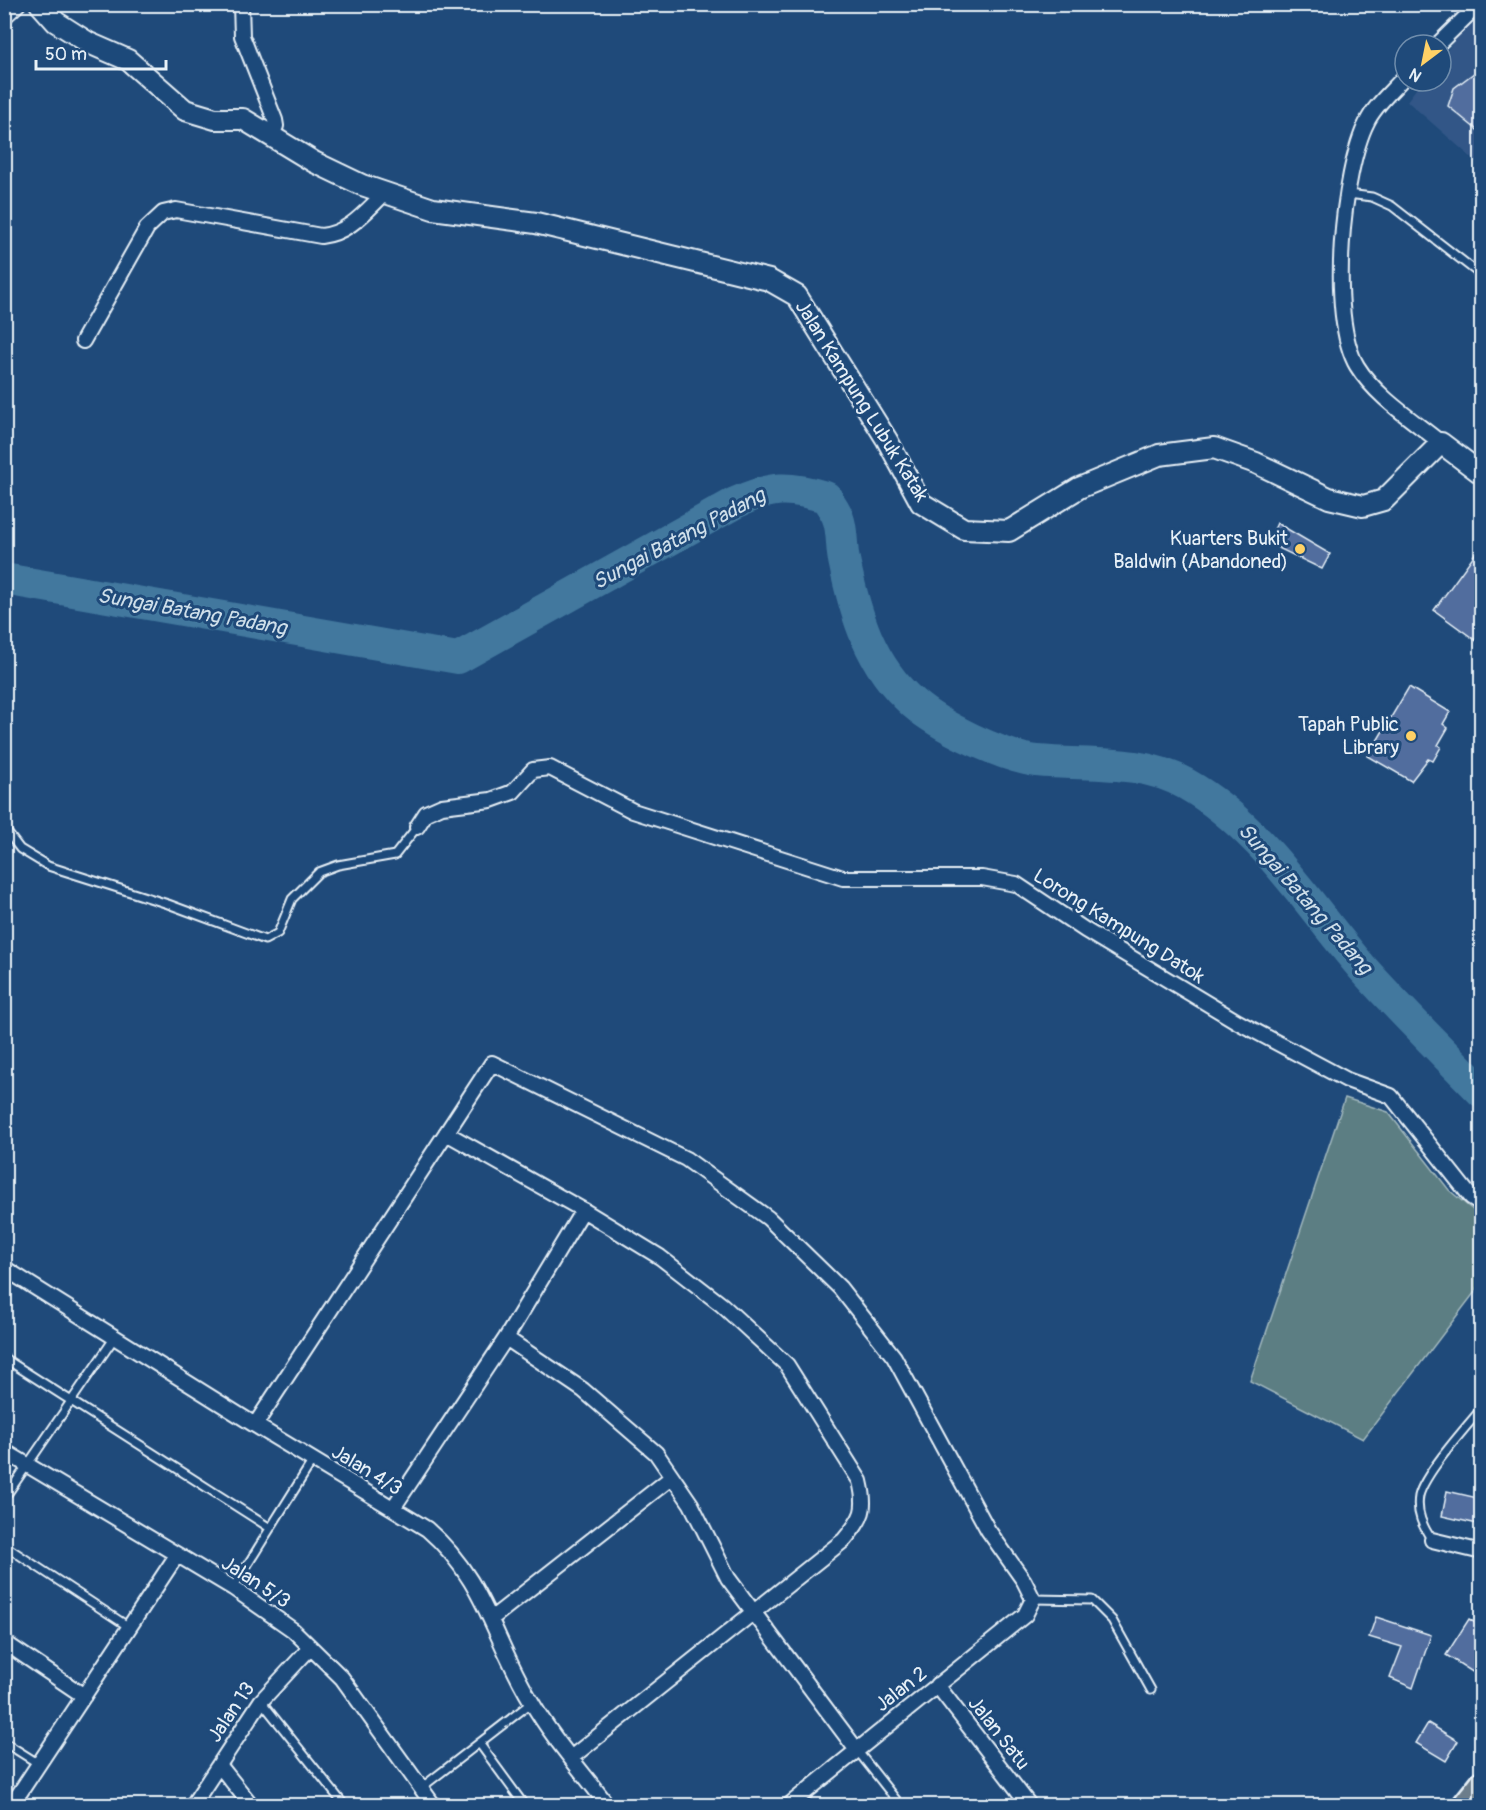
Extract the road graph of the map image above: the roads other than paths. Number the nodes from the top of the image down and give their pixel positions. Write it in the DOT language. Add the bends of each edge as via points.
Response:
graph roads {
  1 [pos="18,4"];
  2 [pos="40,4"];
  3 [pos="241,4"];
  4 [pos="1479,4"];
  5 [pos="4,17"];
  6 [pos="1449,33"];
  7 [pos="1393,90"];
  8 [pos="271,137"];
  9 [pos="385,193"];
  10 [pos="1348,194"];
  11 [pos="1482,276"];
  12 [pos="83,341"];
  13 [pos="1441,442"];
  14 [pos="1480,473"];
  15 [pos="417,827"];
  16 [pos="4,828"];
  17 [pos="446,1133"];
  18 [pos="1482,1204"];
  19 [pos="583,1210"];
  20 [pos="4,1268"];
  21 [pos="115,1337"];
  22 [pos="507,1338"];
  23 [pos="4,1358"];
  24 [pos="73,1401"];
  25 [pos="1482,1408"];
  26 [pos="255,1425"];
  27 [pos="4,1451"];
  28 [pos="313,1460"];
  29 [pos="28,1466"];
  30 [pos="672,1477"];
  31 [pos="4,1499"];
  32 [pos="393,1508"];
  33 [pos="270,1528"];
  34 [pos="1432,1540"];
  35 [pos="4,1545"];
  36 [pos="1482,1552"];
  37 [pos="177,1555"];
  38 [pos="233,1588"];
  39 [pos="1033,1599"];
  40 [pos="753,1611"];
  41 [pos="491,1619"];
  42 [pos="129,1627"];
  43 [pos="4,1642"];
  44 [pos="310,1648"];
  45 [pos="937,1685"];
  46 [pos="1151,1690"];
  47 [pos="84,1696"];
  48 [pos="261,1701"];
  49 [pos="531,1702"];
  50 [pos="4,1742"];
  51 [pos="479,1743"];
  52 [pos="856,1749"];
  53 [pos="572,1757"];
  54 [pos="39,1764"];
  55 [pos="219,1766"];
  56 [pos="1482,1782"];
  57 [pos="421,1788"];
  58 [pos="792,1804"];
  59 [pos="11,1806"];
  60 [pos="192,1806"];
  61 [pos="252,1806"];
  62 [pos="345,1806"];
  63 [pos="434,1806"];
  64 [pos="525,1806"];
  65 [pos="608,1806"];
  66 [pos="902,1806"];
  67 [pos="1030,1806"];
  68 [pos="1463,1806"];
  1 -- 5 [label="street"];
  2 -- 8 [label="street, Jalan Kampung Lubuk Katak" via="56,22 81,38 128,60 185,110 215,119 243,119"];
  3 -- 8 [label="street" via="242,36 275,120"];
  4 -- 6 [label="street"];
  7 -- 10 [label="street" via="1368,120 1356,152"];
  8 -- 9 [label="street, Jalan Kampung Lubuk Katak" via="362,186"];
  9 -- 12 [label="street" via="347,229 334,235 321,236 176,210 163,213 147,228"];
  9 -- 13 [label="street, Jalan Kampung Lubuk Katak" via="433,209 536,223 769,280 797,296 887,440 921,503 964,529 1009,531 1079,488 1159,454 1214,448 1329,498 1364,506 1384,500"];
  10 -- 11 [label="lane" via="1372,197 1392,206"];
  10 -- 13 [label="street" via="1340,300 1345,339 1357,367 1379,392"];
  13 -- 14 [label="street"];
  15 -- 16 [label="lane" via="395,855 338,864 320,872 292,899 278,933 265,940 48,866 20,849"];
  15 -- 18 [label="street, Lorong Kampung Datok" via="426,813 442,806 491,800 513,792 533,770 550,768 633,811 843,878 982,878 1016,884 1238,1022 1347,1080 1391,1096 1472,1197"];
  17 -- 19 [label="street"];
  17 -- 26 [label="street"];
  17 -- 39 [label="street" via="492,1063 686,1159 768,1218 840,1288 894,1357 988,1530"];
  19 -- 22 [label="street"];
  19 -- 40 [label="street" via="660,1257 723,1305 787,1365 860,1481 865,1503 852,1531"];
  20 -- 21 [label="street, Jalan 4/3"];
  21 -- 24 [label="lane"];
  21 -- 26 [label="street, Jalan 4/3"];
  22 -- 30 [label="street" via="583,1390 656,1453"];
  22 -- 32 [label="street"];
  23 -- 24 [label="lane"];
  24 -- 29 [label="lane"];
  24 -- 33 [label="lane"];
  25 -- 34 [label="lane" via="1442,1456 1419,1496 1421,1524"];
  26 -- 28 [label="street, Jalan 4/3"];
  27 -- 29 [label="street, Jalan 5/3"];
  28 -- 32 [label="street, Jalan 4/3"];
  28 -- 33 [label="lane"];
  29 -- 31 [label="lane"];
  29 -- 37 [label="street, Jalan 5/3"];
  30 -- 40 [label="street" via="691,1504 728,1578"];
  30 -- 41 [label="street"];
  32 -- 41 [label="street, Jalan 4/3" via="450,1549 479,1592"];
  33 -- 38 [label="lane"];
  34 -- 36 [label="street"];
  35 -- 42 [label="lane"];
  37 -- 38 [label="street, Jalan 5/3"];
  37 -- 42 [label="street"];
  38 -- 44 [label="street, Jalan 5/3" via="292,1630"];
  39 -- 45 [label="street, Jalan 2" via="1025,1616"];
  39 -- 46 [label="lane" via="1092,1600 1112,1620"];
  40 -- 52 [label="street"];
  40 -- 53 [label="street"];
  41 -- 49 [label="street, Jalan 4/3"];
  42 -- 47 [label="street"];
  43 -- 47 [label="street"];
  44 -- 48 [label="street, Jalan 13"];
  44 -- 57 [label="street, Jalan 5/3" via="342,1678"];
  45 -- 52 [label="street, Jalan 2"];
  45 -- 67 [label="street, Jalan Satu"];
  47 -- 54 [label="street"];
  48 -- 55 [label="street, Jalan 13"];
  48 -- 62 [label="lane"];
  49 -- 51 [label="lane"];
  49 -- 53 [label="street, Jalan 4/3"];
  50 -- 54 [label="lane"];
  51 -- 57 [label="lane"];
  51 -- 64 [label="lane"];
  52 -- 58 [label="street, Jalan 2"];
  52 -- 66 [label="lane"];
  53 -- 65 [label="street, Jalan 4/3"];
  54 -- 59 [label="street"];
  55 -- 60 [label="street, Jalan 13"];
  55 -- 61 [label="street"];
  56 -- 68 [label="main road"];
  57 -- 63 [label="street, Jalan 5/3"];
}
